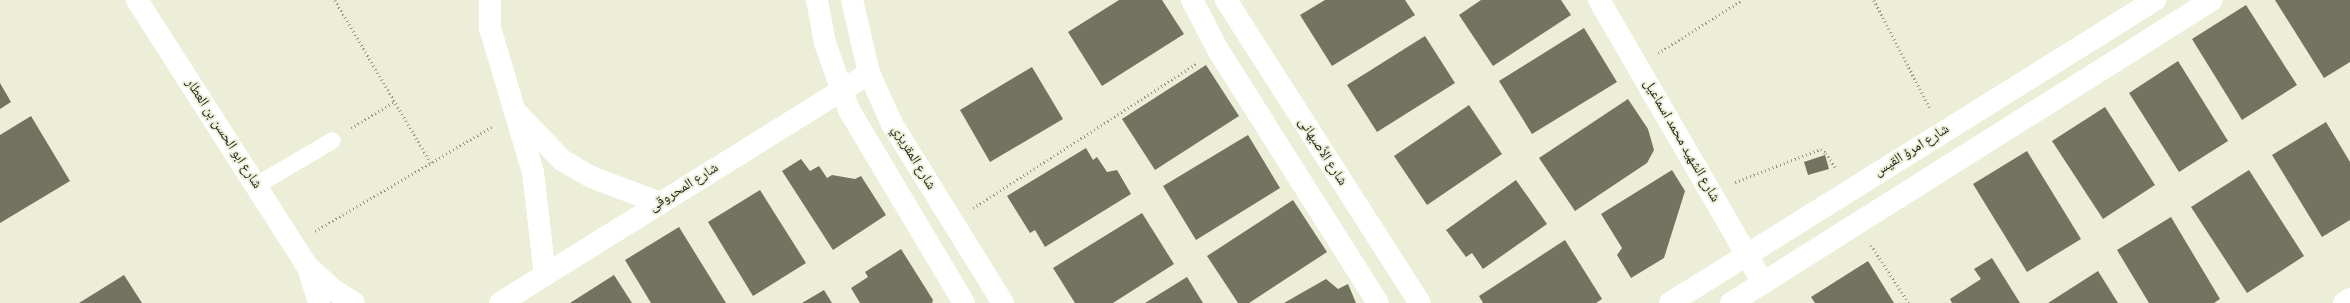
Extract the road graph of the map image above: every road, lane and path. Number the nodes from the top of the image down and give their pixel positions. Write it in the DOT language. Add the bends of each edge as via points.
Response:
graph roads {
  1 [pos="137,0"];
  2 [pos="335,0"];
  3 [pos="490,0"];
  4 [pos="817,0"];
  5 [pos="852,0"];
  6 [pos="1192,0"];
  7 [pos="1226,0"];
  8 [pos="1599,0"];
  9 [pos="1742,0"];
  10 [pos="1874,0"];
  11 [pos="2155,0"];
  12 [pos="2212,0"];
  13 [pos="1218,50"];
  14 [pos="1637,66"];
  15 [pos="869,73"];
  16 [pos="842,90"];
  17 [pos="395,102"];
  18 [pos="516,113"];
  19 [pos="1942,132"];
  20 [pos="332,140"];
  21 [pos="431,163"];
  22 [pos="256,185"];
  23 [pos="1850,190"];
  24 [pos="1710,192"];
  25 [pos="660,203"];
  26 [pos="951,222"];
  27 [pos="1857,223"];
  28 [pos="293,244"];
  29 [pos="1746,254"];
  30 [pos="308,267"];
  31 [pos="545,275"];
  32 [pos="1763,283"];
  33 [pos="2350,299"];
  34 [pos="319,303"];
  35 [pos="354,303"];
  36 [pos="500,303"];
  37 [pos="964,303"];
  38 [pos="1003,303"];
  39 [pos="1378,303"];
  40 [pos="1420,303"];
  41 [pos="1670,303"];
  42 [pos="1731,303"];
  43 [pos="1909,303"];
  44 [pos="2344,303"];
  1 -- 22 [label="street, شارع ابو الحسن بن العطار"];
  2 -- 17 [label="path"];
  3 -- 18 [label="street" via="490,28"];
  4 -- 16 [label="street" via="825,43"];
  5 -- 15 [label="street, شارع المقريزي"];
  6 -- 13 [label="street"];
  7 -- 40 [label="street, شارع الأصبهانى"];
  8 -- 14 [label="street, شارع الشهيد محمد اسماعيل"];
  9 -- 14 [label="path"];
  10 -- 19 [label="path"];
  11 -- 19 [label="street, شارع امرؤ القيس"];
  12 -- 27 [label="street"];
  13 -- 26 [label="path"];
  13 -- 39 [label="street"];
  14 -- 24 [label="street, شارع الشهيد محمد اسماعيل"];
  15 -- 16 [label="street, شارع المحروقى"];
  15 -- 26 [label="street, شارع المقريزي" via="892,124"];
  16 -- 25 [label="street, شارع المحروقى"];
  16 -- 37 [label="street" via="863,136"];
  17 -- 20 [label="path"];
  17 -- 21 [label="path"];
  18 -- 21 [label="path"];
  18 -- 25 [label="street" via="562,160 591,177"];
  18 -- 31 [label="street" via="533,172"];
  19 -- 23 [label="street, شارع امرؤ القيس"];
  20 -- 22 [label="lane"];
  21 -- 28 [label="path"];
  22 -- 28 [label="street, شارع ابو الحسن بن العطار"];
  23 -- 24 [label="path" via="1821,149"];
  23 -- 29 [label="street, شارع امرؤ القيس"];
  24 -- 29 [label="street, شارع الشهيد محمد اسماعيل"];
  25 -- 31 [label="street, شارع المحروقى"];
  26 -- 38 [label="street, شارع المقريزي"];
  27 -- 32 [label="street"];
  27 -- 43 [label="path"];
  28 -- 30 [label="street, شارع ابو الحسن بن العطار"];
  29 -- 32 [label="street, شارع الشهيد محمد اسماعيل"];
  29 -- 41 [label="street, شارع امرؤ القيس"];
  30 -- 34 [label="street, شارع ابو الحسن بن العطار"];
  30 -- 35 [label="street, شارع ابو الحسن بن العطار" via="335,291"];
  31 -- 36 [label="street, شارع المحروقى"];
  32 -- 42 [label="street"];
  33 -- 44 [label="street"];
}
